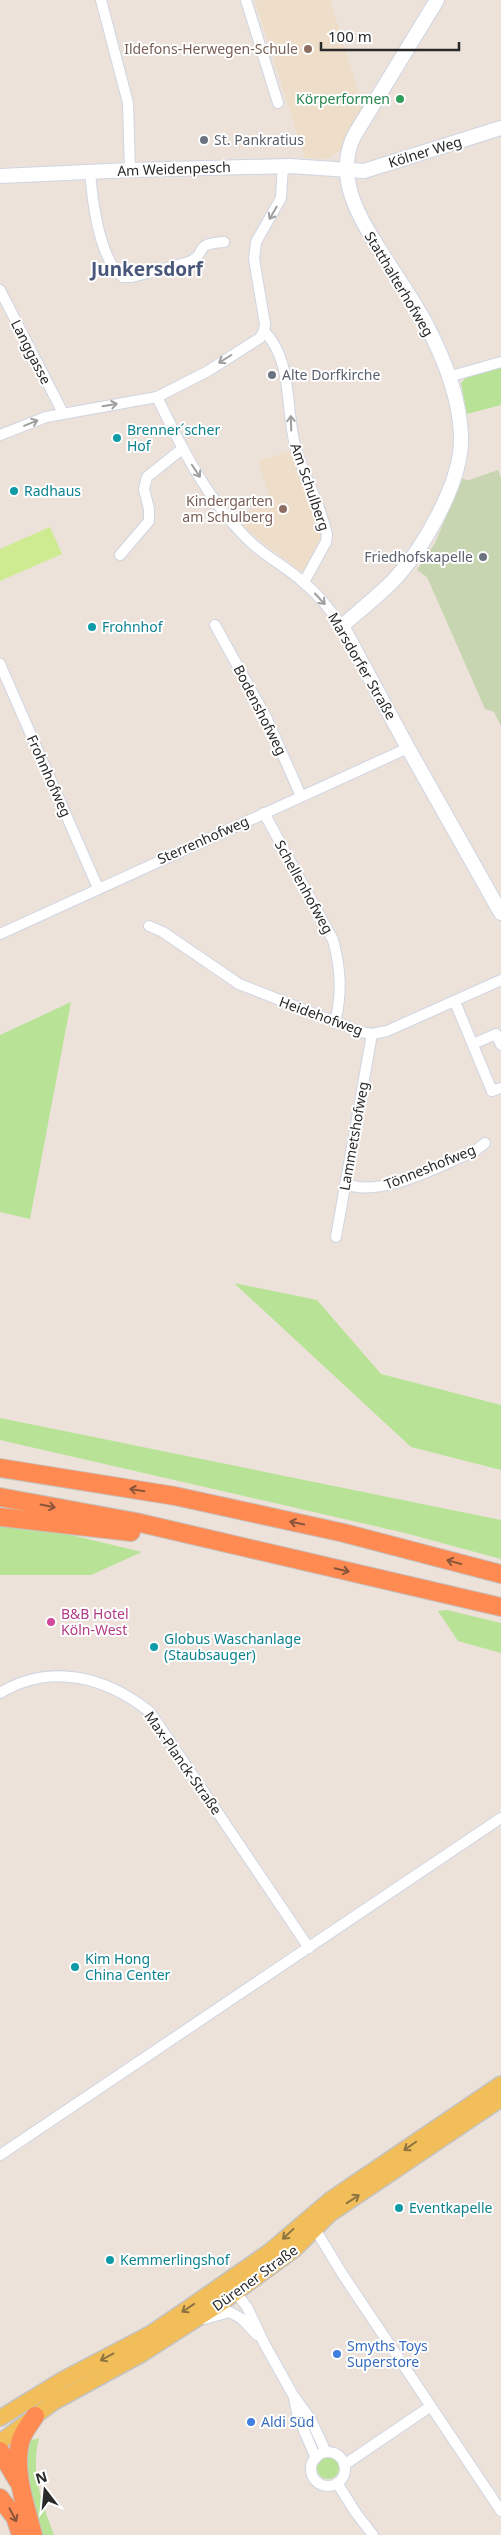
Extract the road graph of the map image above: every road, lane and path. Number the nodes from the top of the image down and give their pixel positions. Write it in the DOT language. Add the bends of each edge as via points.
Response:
graph roads {
  1 [pos="101,0"];
  2 [pos="246,0"];
  3 [pos="437,0"];
  4 [pos="278,103"];
  5 [pos="501,128"];
  6 [pos="283,166"];
  7 [pos="130,170"];
  8 [pos="348,170"];
  9 [pos="90,171"];
  10 [pos="0,176"];
  11 [pos="224,242"];
  12 [pos="0,290"];
  13 [pos="264,331"];
  14 [pos="501,362"];
  15 [pos="448,377"];
  16 [pos="157,397"];
  17 [pos="63,413"];
  18 [pos="0,436"];
  19 [pos="182,448"];
  20 [pos="120,555"];
  21 [pos="304,582"];
  22 [pos="215,625"];
  23 [pos="342,626"];
  24 [pos="0,664"];
  25 [pos="408,748"];
  26 [pos="301,796"];
  27 [pos="264,814"];
  28 [pos="98,888"];
  29 [pos="501,913"];
  30 [pos="149,926"];
  31 [pos="0,934"];
  32 [pos="501,980"];
  33 [pos="455,1002"];
  34 [pos="335,1023"];
  35 [pos="372,1034"];
  36 [pos="473,1044"];
  37 [pos="501,1045"];
  38 [pos="501,1088"];
  39 [pos="485,1143"];
  40 [pos="345,1184"];
  41 [pos="336,1237"];
  42 [pos="0,1468"];
  43 [pos="0,1497"];
  44 [pos="0,1517"];
  45 [pos="209,1540"];
  46 [pos="501,1574"];
  47 [pos="501,1607"];
  48 [pos="0,1693"];
  49 [pos="501,1819"];
  50 [pos="309,1948"];
  51 [pos="501,2084"];
  52 [pos="501,2099"];
  53 [pos="0,2155"];
  54 [pos="312,2223"];
  55 [pos="232,2287"];
  56 [pos="192,2323"];
  57 [pos="264,2344"];
  58 [pos="293,2395"];
  59 [pos="431,2406"];
  60 [pos="35,2416"];
  61 [pos="0,2418"];
  62 [pos="0,2442"];
  63 [pos="0,2451"];
  64 [pos="326,2452"];
  65 [pos="316,2458"];
  66 [pos="344,2464"];
  67 [pos="337,2483"];
  68 [pos="22,2488"];
  69 [pos="0,2498"];
  70 [pos="501,2511"];
  71 [pos="21,2535"];
  72 [pos="33,2535"];
  73 [pos="373,2535"];
  1 -- 7 [label="street" via="128,103"];
  2 -- 4 [label="street"];
  3 -- 8 [label="street, Statthalterhofweg" via="354,136 347,151"];
  5 -- 8 [label="street, Kölner Weg" via="364,171"];
  6 -- 7 [label="street, Am Weidenpesch"];
  6 -- 8 [label="street, Am Weidenpesch"];
  6 -- 13 [label="street, one-way" via="281,198 256,242 254,259"];
  7 -- 9 [label="street, Am Weidenpesch"];
  8 -- 15 [label="street, Statthalterhofweg" via="349,192 357,213 425,322"];
  9 -- 10 [label="street, Am Weidenpesch"];
  9 -- 11 [label="street" via="97,227 112,265 123,277 190,262 207,243"];
  12 -- 17 [label="street, Langgasse"];
  13 -- 16 [label="street, one-way" via="260,338 208,371"];
  21 -- 13 [label="street, Am Schulberg, one-way" via="327,535 292,434 287,386 277,348"];
  14 -- 15 [label="street"];
  15 -- 23 [label="street, Statthalterhofweg" via="461,438 457,468 449,490 402,571"];
  17 -- 16 [label="street, one-way"];
  16 -- 19 [label="street, Marsdorfer Straße"];
  18 -- 17 [label="street, one-way"];
  19 -- 20 [label="street" via="147,477 144,489 149,521"];
  19 -- 21 [label="street, Marsdorfer Straße, one-way" via="231,521 256,546"];
  21 -- 23 [label="street, Marsdorfer Straße, one-way"];
  22 -- 26 [label="street, Bodenshofweg" via="267,719"];
  23 -- 25 [label="street, Marsdorfer Straße"];
  24 -- 28 [label="street, Frohnhofweg"];
  25 -- 26 [label="street, Sterrenhofweg"];
  25 -- 29 [label="street, Marsdorfer Straße"];
  26 -- 27 [label="street, Sterrenhofweg"];
  27 -- 28 [label="street, Sterrenhofweg"];
  27 -- 34 [label="street, Schellenhofweg" via="333,940 341,980"];
  28 -- 31 [label="street, Sterrenhofweg"];
  30 -- 34 [label="street, Heidehofweg" via="163,932 239,984"];
  32 -- 33 [label="street, Heidehofweg"];
  33 -- 35 [label="street, Heidehofweg" via="387,1031"];
  33 -- 36 [label="street"];
  34 -- 35 [label="street, Heidehofweg"];
  35 -- 40 [label="street, Lammetshofweg"];
  36 -- 37 [label="street" via="496,1034"];
  36 -- 38 [label="street" via="492,1092"];
  39 -- 40 [label="street, Tönneshofweg" via="460,1157 373,1189"];
  40 -- 41 [label="street, Lammetshofweg"];
  46 -- 42 [label="highway, one-way" via="344,1533 175,1496"];
  43 -- 45 [label="highway, one-way" via="136,1522"];
  44 -- 45 [label="highway"];
  45 -- 47 [label="highway, one-way"];
  48 -- 50 [label="street, Max-Planck-Straße" via="23,1682 69,1676 115,1688 150,1712"];
  49 -- 50 [label="street"];
  50 -- 53 [label="street"];
  51 -- 54 [label="main road, Dürener Straße, one-way"];
  54 -- 52 [label="main road, Dürener Straße, one-way"];
  54 -- 55 [label="main road, Dürener Straße" via="295,2249"];
  54 -- 59 [label="street"];
  55 -- 56 [label="main road, Dürener Straße"];
  55 -- 57 [label="street" via="248,2307"];
  55 -- 61 [label="main road, Dürener Straße, one-way"];
  56 -- 57 [label="street" via="230,2312 242,2319"];
  56 -- 60 [label="main road, Dürener Straße"];
  57 -- 58 [label="street"];
  58 -- 64 [label="street" via="311,2420"];
  58 -- 65 [label="street" via="298,2417"];
  59 -- 66 [label="street"];
  59 -- 70 [label="street"];
  60 -- 62 [label="main road, Dürener Straße"];
  60 -- 68 [label="highway" via="20,2441 18,2454"];
  63 -- 68 [label="highway"];
  64 -- 65 [label="street"];
  64 -- 66 [label="street" via="339,2456"];
  65 -- 67 [label="street" via="312,2470 315,2479 328,2486"];
  66 -- 67 [label="street" via="344,2475"];
  67 -- 73 [label="street"];
  68 -- 72 [label="highway"];
  69 -- 71 [label="highway, one-way" via="15,2516"];
}
